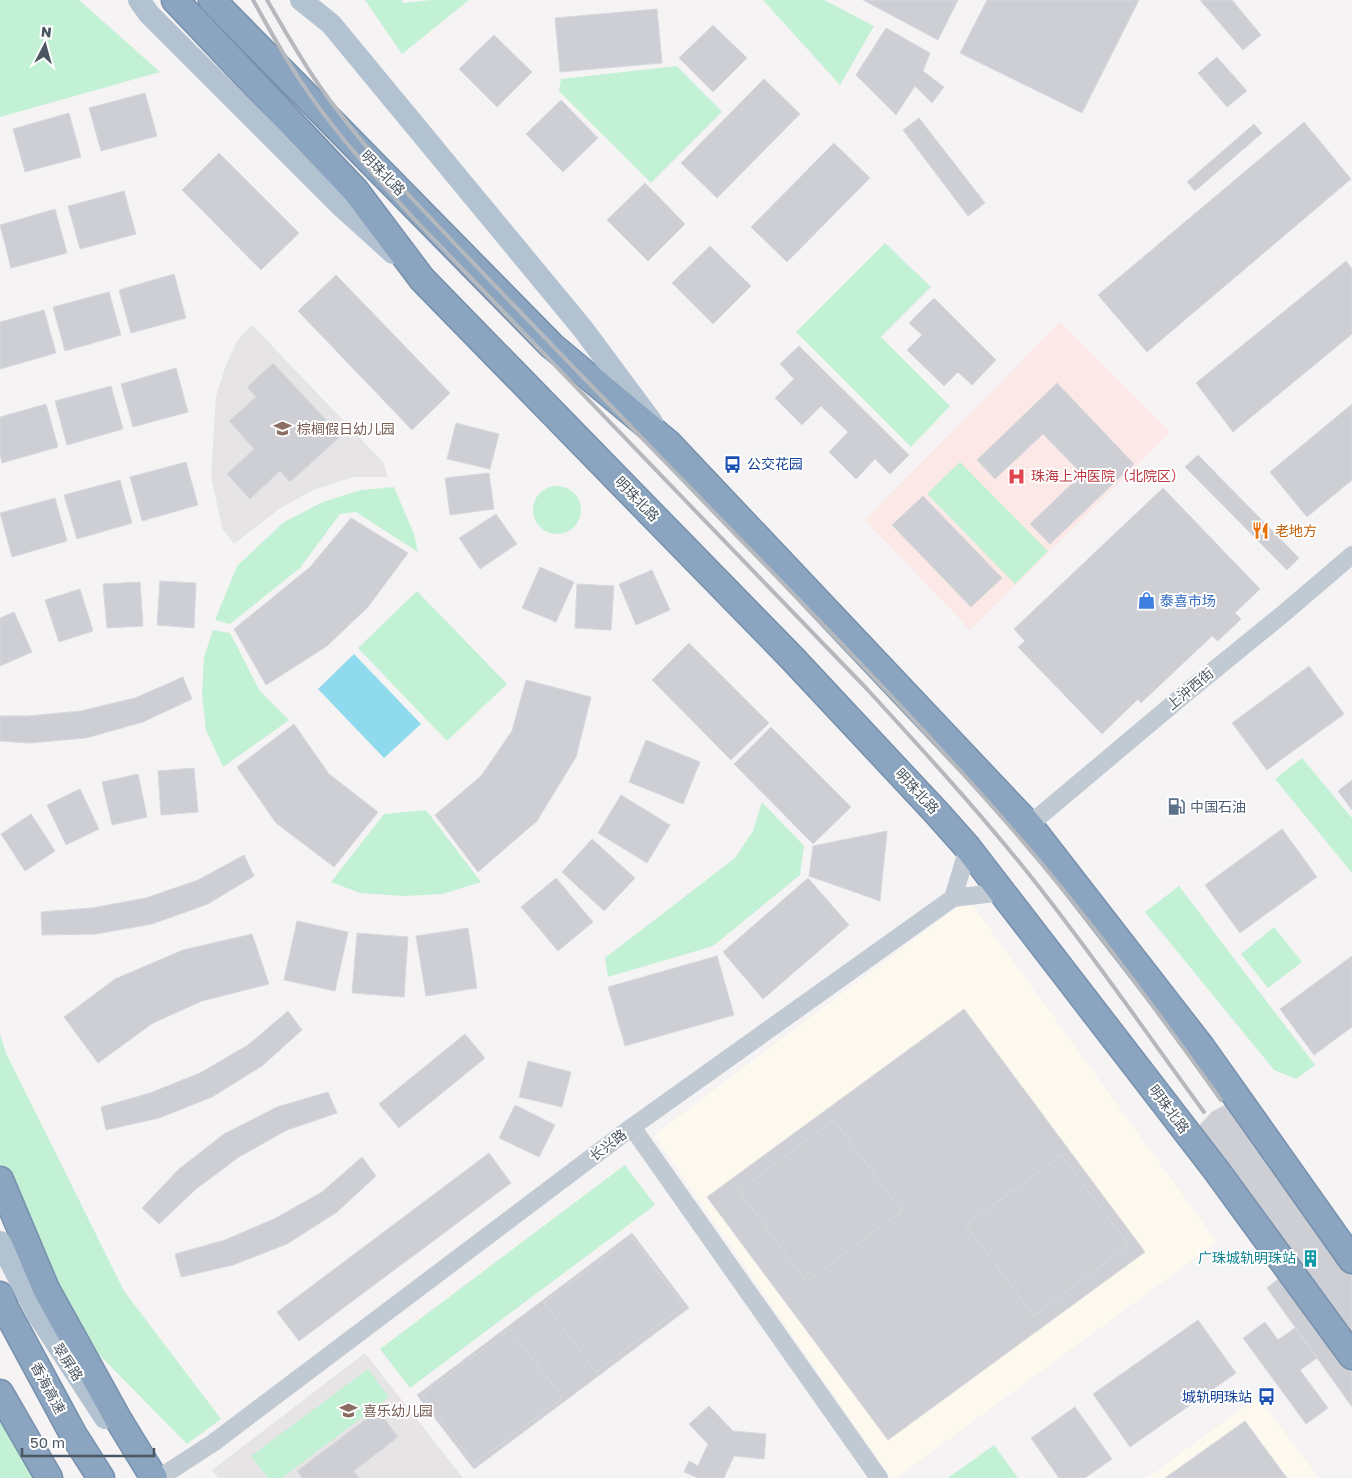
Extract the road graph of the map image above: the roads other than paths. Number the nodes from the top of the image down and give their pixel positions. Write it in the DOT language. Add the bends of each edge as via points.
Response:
graph roads {
  1 [pos="129,0"];
  2 [pos="175,0"];
  3 [pos="212,0"];
  4 [pos="301,0"];
  5 [pos="316,0"];
  6 [pos="144,7"];
  7 [pos="331,24"];
  8 [pos="422,279"];
  9 [pos="668,442"];
  10 [pos="1352,555"];
  11 [pos="1029,825"];
  12 [pos="968,848"];
  13 [pos="1003,892"];
  14 [pos="953,898"];
  15 [pos="632,1127"];
  16 [pos="0,1180"];
  17 [pos="0,1242"];
  18 [pos="1352,1260"];
  19 [pos="0,1296"];
  20 [pos="0,1318"];
  21 [pos="1352,1356"];
  22 [pos="0,1393"];
  23 [pos="49,1478"];
  24 [pos="91,1478"];
  25 [pos="101,1478"];
  26 [pos="144,1478"];
  27 [pos="154,1478"];
  28 [pos="159,1478"];
  29 [pos="879,1478"];
  1 -- 6 [label="main road, 明珠北路"];
  2 -- 8 [label="highway, 明珠北路" via="355,190"];
  3 -- 9 [label="highway, 明珠北路" via="552,346"];
  4 -- 7 [label="main road, 明珠北路"];
  5 -- 7 [label="main road"];
  6 -- 8 [label="main road, 明珠北路" via="338,204"];
  7 -- 9 [label="main road, 明珠北路" via="583,329"];
  8 -- 12 [label="highway, 明珠北路" via="792,658"];
  9 -- 11 [label="highway, 明珠北路"];
  10 -- 11 [label="street, 上沖西街"];
  11 -- 18 [label="highway, 明珠北路" via="1202,1048"];
  12 -- 13 [label="highway, 明珠北路"];
  12 -- 14 [label="street"];
  13 -- 14 [label="street, 长兴路"];
  13 -- 21 [label="highway, 明珠北路" via="1216,1170"];
  14 -- 15 [label="street, 长兴路"];
  15 -- 28 [label="street, 长兴路" via="213,1443"];
  15 -- 29 [label="street"];
  16 -- 27 [label="highway" via="46,1289"];
  17 -- 26 [label="main road, 翠屏路" via="38,1315"];
  19 -- 25 [label="highway, 香海高速" via="73,1434"];
  20 -- 24 [label="main road"];
  22 -- 23 [label="highway"];
}
